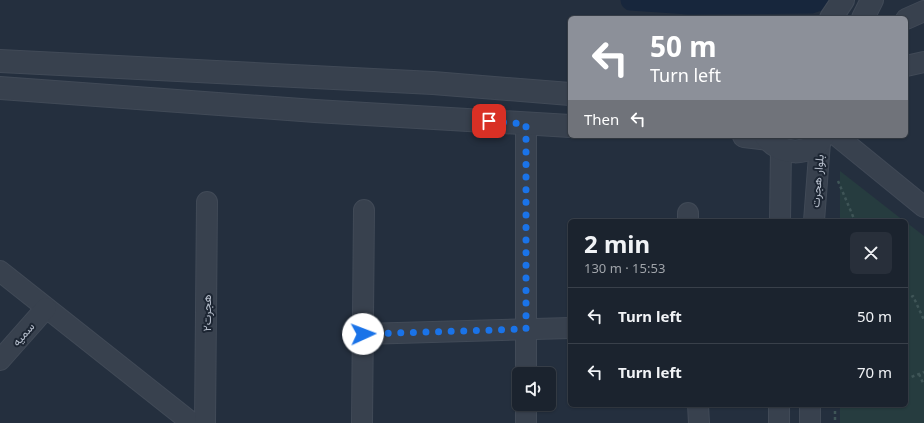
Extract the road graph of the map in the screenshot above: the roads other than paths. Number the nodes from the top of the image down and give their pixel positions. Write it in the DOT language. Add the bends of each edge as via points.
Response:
graph roads {
  1 [pos="843,0"];
  2 [pos="872,0"];
  3 [pos="924,12"];
  4 [pos="832,16"];
  5 [pos="864,16"];
  6 [pos="908,18"];
  7 [pos="0,61"];
  8 [pos="924,62"];
  9 [pos="908,66"];
  10 [pos="0,88"];
  11 [pos="568,94"];
  12 [pos="526,124"];
  13 [pos="568,126"];
  14 [pos="755,138"];
  15 [pos="827,138"];
  16 [pos="771,141"];
  17 [pos="207,202"];
  18 [pos="924,207"];
  19 [pos="364,210"];
  20 [pos="780,219"];
  21 [pos="814,219"];
  22 [pos="0,272"];
  23 [pos="46,308"];
  24 [pos="568,328"];
  25 [pos="526,329"];
  26 [pos="363,334"];
  27 [pos="0,360"];
  28 [pos="526,367"];
  29 [pos="698,407"];
  30 [pos="780,407"];
  31 [pos="810,407"];
  32 [pos="526,411"];
  33 [pos="192,423"];
  34 [pos="205,423"];
  35 [pos="362,423"];
  36 [pos="526,423"];
  37 [pos="699,423"];
  38 [pos="779,423"];
  39 [pos="810,423"];
  1 -- 4 [label="street"];
  2 -- 5 [label="street"];
  3 -- 6 [label="street"];
  7 -- 11 [label="street" via="425,83"];
  8 -- 9 [label="street"];
  10 -- 12 [label="street"];
  12 -- 13 [label="street"];
  12 -- 25 [label="street"];
  14 -- 16 [label="street"];
  15 -- 16 [label="street" via="803,151 792,152"];
  15 -- 18 [label="street"];
  15 -- 21 [label="street, بلوار هجرت"];
  16 -- 20 [label="street"];
  17 -- 34 [label="street, هجرت۲"];
  19 -- 26 [label="street"];
  22 -- 23 [label="street"];
  23 -- 27 [label="street, سمیه"];
  23 -- 33 [label="street"];
  24 -- 25 [label="street"];
  25 -- 26 [label="street"];
  25 -- 28 [label="street"];
  26 -- 35 [label="street"];
  29 -- 37 [label="street"];
  30 -- 38 [label="street"];
  31 -- 39 [label="street"];
  32 -- 36 [label="street"];
}
